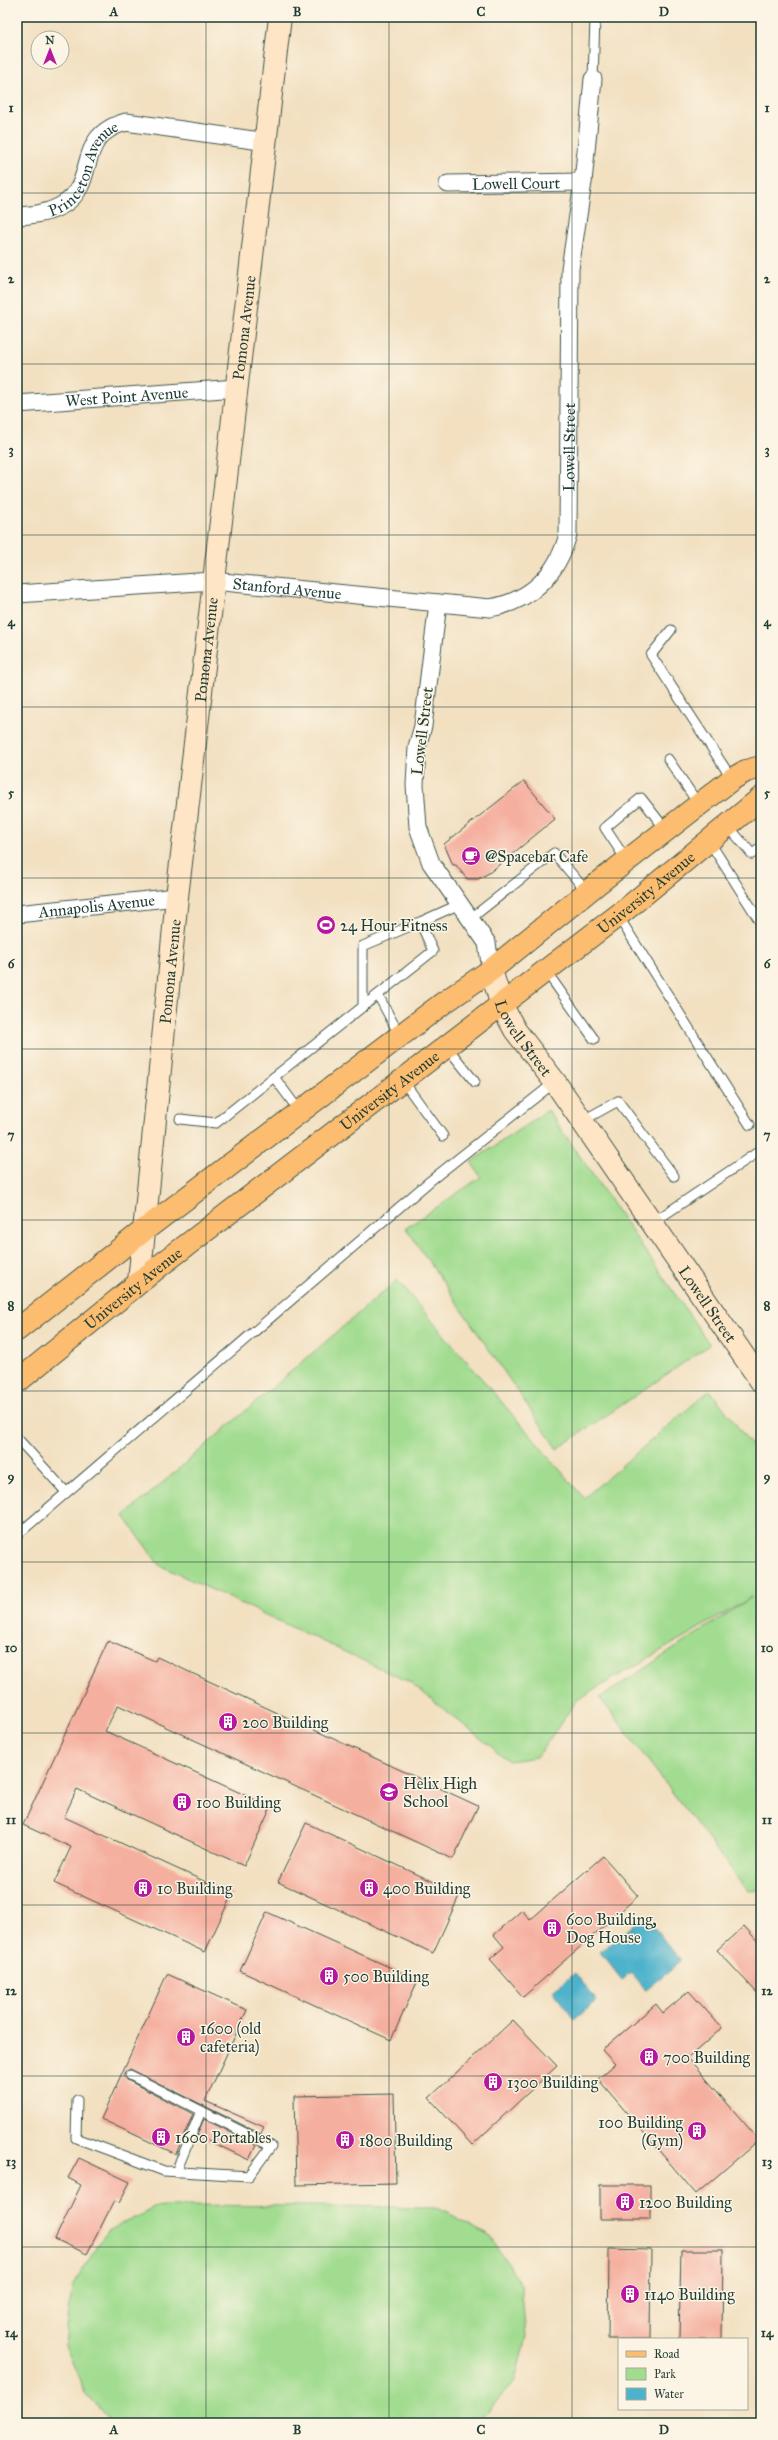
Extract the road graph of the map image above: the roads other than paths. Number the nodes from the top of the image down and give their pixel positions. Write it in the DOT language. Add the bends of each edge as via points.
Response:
graph roads {
  1 [pos="280,17"];
  2 [pos="594,17"];
  3 [pos="593,79"];
  4 [pos="267,142"];
  5 [pos="583,182"];
  6 [pos="448,184"];
  7 [pos="17,216"];
  8 [pos="237,388"];
  9 [pos="17,404"];
  10 [pos="213,581"];
  11 [pos="17,594"];
  12 [pos="438,603"];
  13 [pos="671,630"];
  14 [pos="668,759"];
  15 [pos="761,767"];
  16 [pos="732,779"];
  17 [pos="761,798"];
  18 [pos="699,805"];
  19 [pos="728,826"];
  20 [pos="666,830"];
  21 [pos="710,841"];
  22 [pos="761,848"];
  23 [pos="627,861"];
  24 [pos="587,892"];
  25 [pos="177,897"];
  26 [pos="460,904"];
  27 [pos="17,914"];
  28 [pos="618,916"];
  29 [pos="470,919"];
  30 [pos="420,922"];
  31 [pos="761,923"];
  32 [pos="491,970"];
  33 [pos="546,971"];
  34 [pos="378,994"];
  35 [pos="502,1006"];
  36 [pos="363,1007"];
  37 [pos="400,1036"];
  38 [pos="594,1039"];
  39 [pos="447,1047"];
  40 [pos="274,1077"];
  41 [pos="403,1081"];
  42 [pos="475,1082"];
  43 [pos="555,1082"];
  44 [pos="300,1112"];
  45 [pos="180,1119"];
  46 [pos="582,1121"];
  47 [pos="750,1125"];
  48 [pos="443,1136"];
  49 [pos="761,1150"];
  50 [pos="674,1176"];
  51 [pos="652,1223"];
  52 [pos="142,1231"];
  53 [pos="139,1282"];
  54 [pos="17,1330"];
  55 [pos="761,1381"];
  56 [pos="17,1382"];
  57 [pos="17,1438"];
  58 [pos="66,1492"];
  59 [pos="17,1535"];
  60 [pos="130,2075"];
  61 [pos="77,2100"];
  62 [pos="201,2111"];
  63 [pos="176,2172"];
  1 -- 4 [label="street, Pomona Avenue"];
  2 -- 3 [label="lane"];
  3 -- 5 [label="street, Lowell Street"];
  4 -- 7 [label="street, Princeton Avenue" via="126,122 116,124 107,129 93,144 79,187 66,203 40,215"];
  4 -- 8 [label="street, Pomona Avenue"];
  5 -- 6 [label="street, Lowell Court"];
  5 -- 12 [label="street, Lowell Street" via="570,269 569,514 565,547 560,560 543,582 533,591 512,602 490,608"];
  8 -- 9 [label="street, West Point Avenue"];
  8 -- 10 [label="street, Pomona Avenue"];
  10 -- 11 [label="street, Stanford Avenue"];
  10 -- 12 [label="street, Stanford Avenue"];
  10 -- 25 [label="street, Pomona Avenue"];
  12 -- 26 [label="street, Lowell Street" via="423,726 417,747 416,800 418,827 431,863"];
  13 -- 16 [label="lane" via="651,655"];
  14 -- 18 [label="lane"];
  15 -- 16 [label="main road" via="746,771"];
  16 -- 18 [label="main road"];
  17 -- 19 [label="main road, University Avenue"];
  18 -- 20 [label="main road"];
  19 -- 21 [label="main road, University Avenue"];
  19 -- 22 [label="lane" via="752,854"];
  20 -- 23 [label="main road"];
  20 -- 23 [label="lane" via="641,798 605,828"];
  21 -- 28 [label="main road, University Avenue"];
  21 -- 31 [label="lane"];
  23 -- 24 [label="main road"];
  24 -- 29 [label="lane" via="554,853"];
  24 -- 32 [label="main road"];
  25 -- 27 [label="street, Annapolis Avenue"];
  25 -- 52 [label="street, Pomona Avenue"];
  26 -- 29 [label="street, Lowell Street"];
  26 -- 30 [label="lane"];
  28 -- 33 [label="main road, University Avenue"];
  28 -- 47 [label="lane"];
  29 -- 32 [label="street, Lowell Street" via="487,943"];
  30 -- 34 [label="lane" via="433,951"];
  30 -- 36 [label="lane" via="363,946"];
  32 -- 35 [label="street, Lowell Street"];
  32 -- 37 [label="main road"];
  33 -- 35 [label="main road, University Avenue"];
  33 -- 38 [label="lane"];
  34 -- 36 [label="lane"];
  34 -- 37 [label="lane"];
  35 -- 39 [label="main road, University Avenue"];
  35 -- 43 [label="street, Lowell Street" via="515,1030"];
  36 -- 40 [label="lane"];
  37 -- 44 [label="main road"];
  39 -- 41 [label="main road, University Avenue"];
  39 -- 42 [label="lane"];
  40 -- 44 [label="lane"];
  40 -- 45 [label="lane" via="216,1124"];
  41 -- 48 [label="lane"];
  41 -- 53 [label="main road, University Avenue"];
  43 -- 46 [label="street, Lowell Street"];
  43 -- 58 [label="lane" via="430,1182"];
  44 -- 52 [label="main road"];
  46 -- 50 [label="lane" via="618,1101"];
  46 -- 51 [label="street, Lowell Street"];
  49 -- 51 [label="lane"];
  51 -- 55 [label="street, Lowell Street"];
  52 -- 53 [label="street, Pomona Avenue"];
  52 -- 54 [label="main road"];
  53 -- 56 [label="main road, University Avenue"];
  57 -- 58 [label="lane"];
  58 -- 59 [label="lane"];
  60 -- 62 [label="lane"];
  61 -- 63 [label="lane" via="76,2138 164,2172"];
  62 -- 63 [label="lane"];
  62 -- 63 [label="lane" via="271,2146 249,2176"];
}
